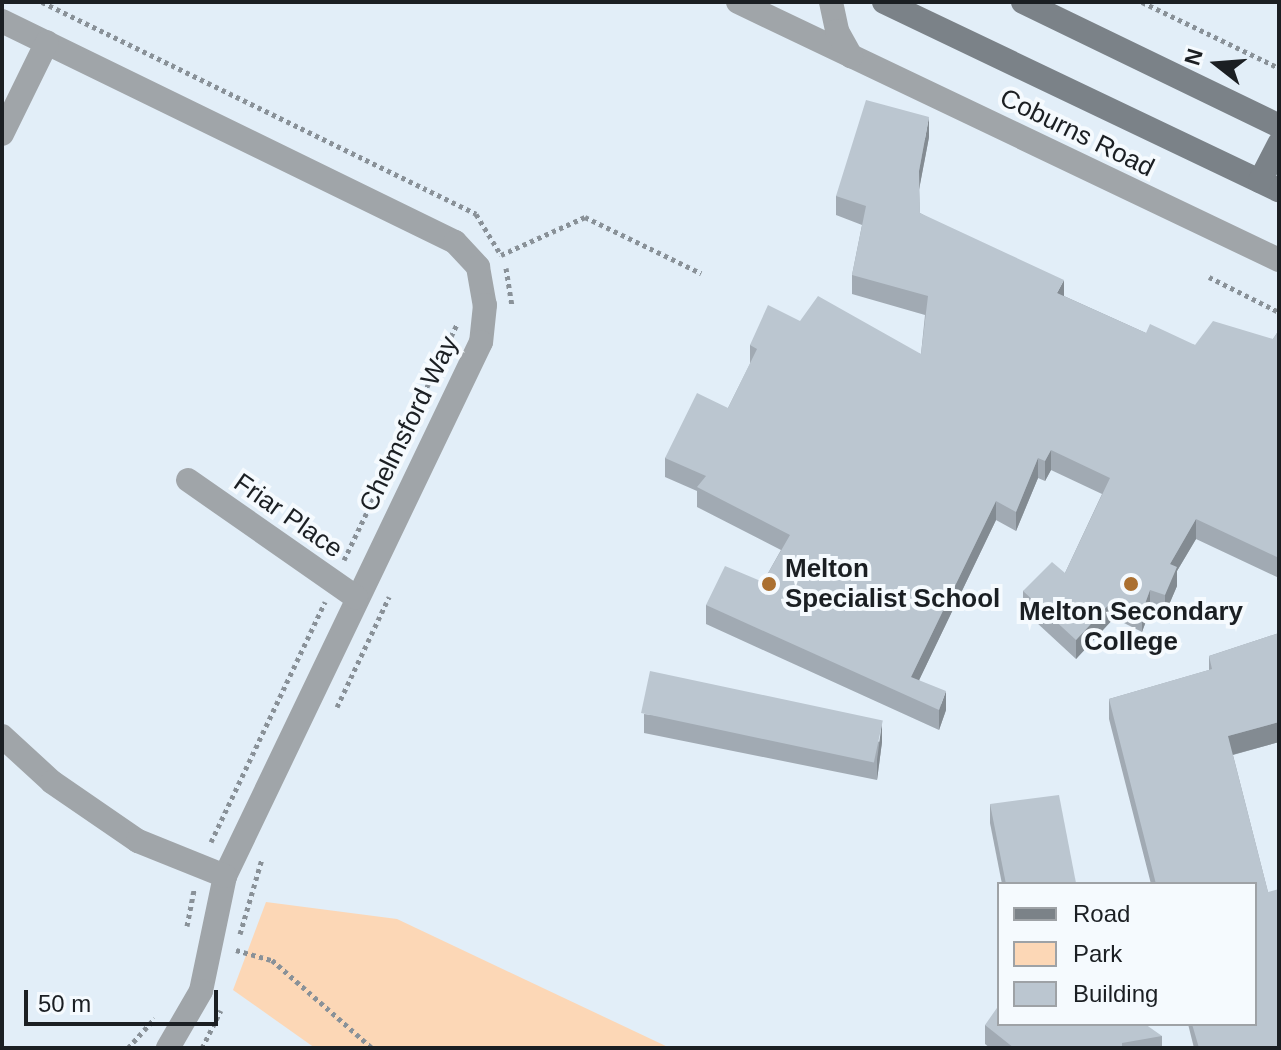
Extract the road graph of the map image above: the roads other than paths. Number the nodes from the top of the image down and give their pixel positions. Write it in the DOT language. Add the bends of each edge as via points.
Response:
graph roads {
  1 [pos="738,2"];
  2 [pos="831,2"];
  3 [pos="884,2"];
  4 [pos="1023,2"];
  5 [pos="2,21"];
  6 [pos="47,42"];
  7 [pos="851,56"];
  8 [pos="1279,126"];
  9 [pos="2,134"];
  10 [pos="1279,144"];
  11 [pos="1270,186"];
  12 [pos="1279,260"];
  13 [pos="188,480"];
  14 [pos="356,597"];
  15 [pos="2,736"];
  16 [pos="214,872"];
  17 [pos="173,1047"];
  1 -- 7 [label="street, Coburns Road"];
  2 -- 7 [label="street" via="837,31"];
  3 -- 11 [label="street, Coburns Road"];
  4 -- 8 [label="street"];
  5 -- 6 [label="street, Chelmsford Way"];
  6 -- 9 [label="street"];
  6 -- 14 [label="street, Chelmsford Way" via="433,230 455,242 478,267 485,305 481,342"];
  7 -- 12 [label="street, Coburns Road"];
  10 -- 11 [label="street"];
  13 -- 14 [label="street, Friar Place"];
  14 -- 16 [label="street, Chelmsford Way"];
  15 -- 16 [label="street" via="52,782 138,841"];
  16 -- 17 [label="street, Chelmsford Way" via="201,991"];
}
